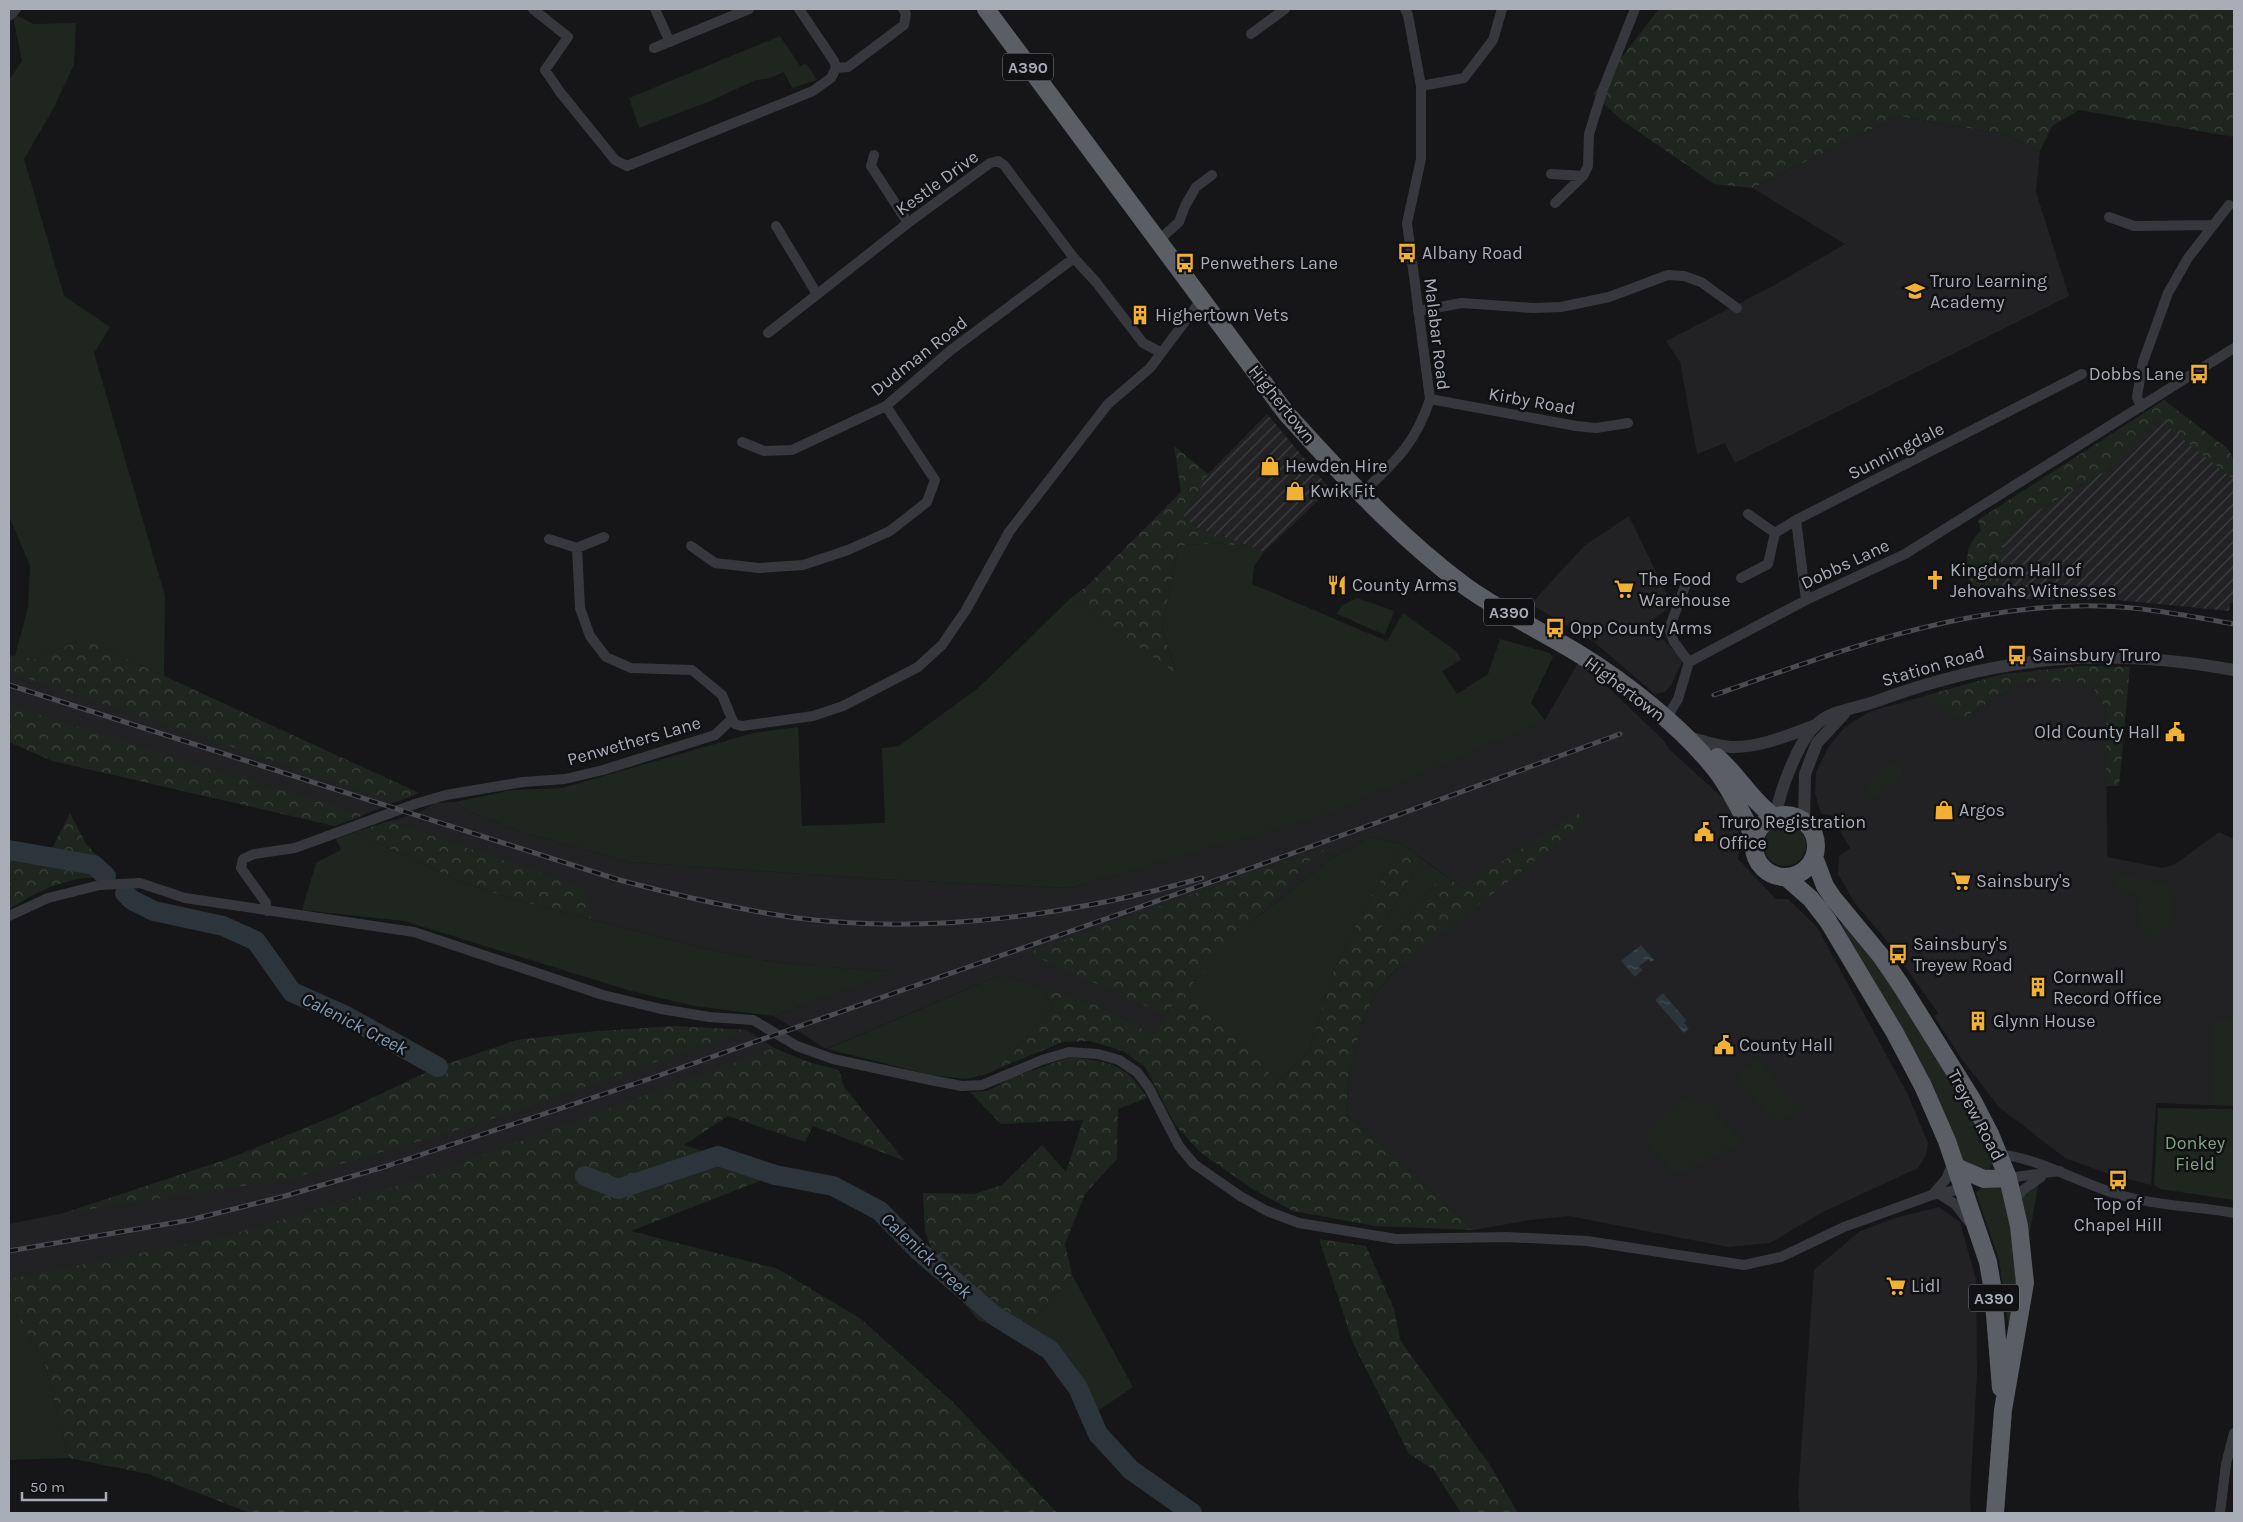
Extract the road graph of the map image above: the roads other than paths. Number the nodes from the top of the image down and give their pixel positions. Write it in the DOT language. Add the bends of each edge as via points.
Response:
graph roads {
  1 [pos="16,9"];
  2 [pos="533,9"];
  3 [pos="655,9"];
  4 [pos="749,9"];
  5 [pos="799,9"];
  6 [pos="903,9"];
  7 [pos="986,9"];
  8 [pos="1285,9"];
  9 [pos="1405,9"];
  10 [pos="1502,9"];
  11 [pos="1635,9"];
  12 [pos="9,16"];
  13 [pos="1251,34"];
  14 [pos="670,42"];
  15 [pos="654,48"];
  16 [pos="836,68"];
  17 [pos="1421,86"];
  18 [pos="874,155"];
  19 [pos="1552,174"];
  20 [pos="1212,175"];
  21 [pos="1583,176"];
  22 [pos="1555,203"];
  23 [pos="2229,206"];
  24 [pos="2109,217"];
  25 [pos="908,223"];
  26 [pos="2213,225"];
  27 [pos="776,226"];
  28 [pos="1159,240"];
  29 [pos="1074,258"];
  30 [pos="817,294"];
  31 [pos="1202,299"];
  32 [pos="1737,308"];
  33 [pos="1418,311"];
  34 [pos="768,333"];
  35 [pos="2234,348"];
  36 [pos="1160,352"];
  37 [pos="2082,374"];
  38 [pos="1430,398"];
  39 [pos="886,406"];
  40 [pos="2141,407"];
  41 [pos="1628,423"];
  42 [pos="742,442"];
  43 [pos="1362,493"];
  44 [pos="1748,514"];
  45 [pos="1796,520"];
  46 [pos="1776,533"];
  47 [pos="604,537"];
  48 [pos="549,540"];
  49 [pos="691,546"];
  50 [pos="577,548"];
  51 [pos="1741,578"];
  52 [pos="1687,581"];
  53 [pos="1806,600"];
  54 [pos="1689,662"];
  55 [pos="2234,670"];
  56 [pos="1852,708"];
  57 [pos="732,719"];
  58 [pos="1666,719"];
  59 [pos="1815,725"];
  60 [pos="1683,735"];
  61 [pos="1774,816"];
  62 [pos="1804,822"];
  63 [pos="1754,837"];
  64 [pos="1814,857"];
  65 [pos="1786,877"];
  66 [pos="267,911"];
  67 [pos="9,916"];
  68 [pos="1999,1154"];
  69 [pos="1955,1163"];
  70 [pos="2060,1171"];
  71 [pos="2044,1175"];
  72 [pos="2008,1178"];
  73 [pos="1984,1179"];
  74 [pos="1962,1189"];
  75 [pos="1935,1194"];
  76 [pos="2013,1202"];
  77 [pos="2234,1213"];
  78 [pos="1978,1232"];
  79 [pos="2003,1410"];
  80 [pos="2234,1432"];
  81 [pos="1995,1513"];
  82 [pos="2220,1513"];
  1 -- 12 [label="street"];
  2 -- 16 [label="street" via="568,37 545,70 615,160 627,166 814,91 831,78"];
  3 -- 14 [label="street"];
  4 -- 14 [label="street"];
  5 -- 16 [label="street"];
  6 -- 16 [label="street" via="906,14 904,25 848,67"];
  7 -- 28 [label="highway, Highertown / A390"];
  8 -- 13 [label="street"];
  9 -- 17 [label="street, Malabar Road"];
  10 -- 17 [label="street" via="1493,40 1464,78"];
  11 -- 21 [label="street" via="1602,89 1588,134 1588,166"];
  14 -- 15 [label="street"];
  17 -- 33 [label="street, Malabar Road" via="1421,159 1407,223"];
  18 -- 25 [label="street" via="871,166"];
  19 -- 21 [label="street"];
  20 -- 28 [label="street" via="1196,187 1179,222"];
  21 -- 22 [label="street"];
  23 -- 26 [label="street"];
  24 -- 26 [label="street" via="2134,226"];
  25 -- 29 [label="street, Kestle Drive" via="990,163 998,161"];
  25 -- 30 [label="street, Kestle Drive"];
  26 -- 40 [label="street" via="2188,258 2168,293 2142,362 2137,397"];
  27 -- 30 [label="street"];
  28 -- 31 [label="highway, Highertown / A390"];
  29 -- 36 [label="street, Kestle Drive" via="1143,343"];
  29 -- 39 [label="street, Dudman Road" via="951,350"];
  30 -- 34 [label="street, Kestle Drive"];
  31 -- 36 [label="street"];
  31 -- 43 [label="highway, Highertown / A390" via="1286,413"];
  32 -- 33 [label="street" via="1700,282 1668,275 1609,297 1561,307 1462,303"];
  33 -- 38 [label="street, Malabar Road"];
  35 -- 40 [label="street, Dobbs Lane"];
  36 -- 57 [label="street" via="1150,368 1108,404 1009,532 966,610 942,645 918,666 843,706 813,716 742,726"];
  37 -- 45 [label="street, Sunningdale"];
  38 -- 41 [label="street, Kirby Road" via="1576,426 1596,428"];
  38 -- 43 [label="street, Malabar Road" via="1422,423 1406,447"];
  39 -- 42 [label="street, Dudman Road" via="792,450 764,450"];
  39 -- 49 [label="street" via="935,480 928,502 890,532 803,566 759,568 715,563"];
  40 -- 53 [label="street, Dobbs Lane" via="1905,554"];
  43 -- 58 [label="highway, Highertown / A390" via="1414,544 1466,587 1602,669"];
  44 -- 46 [label="street"];
  45 -- 46 [label="street, Sunningdale"];
  45 -- 53 [label="street"];
  46 -- 51 [label="street" via="1768,564"];
  47 -- 50 [label="street"];
  48 -- 50 [label="street"];
  50 -- 57 [label="street" via="580,608 590,636 606,657 631,668 692,670 722,695"];
  52 -- 54 [label="street" via="1669,629"];
  53 -- 54 [label="street, Dobbs Lane"];
  54 -- 58 [label="street" via="1678,699"];
  55 -- 56 [label="street, Station Road" via="2140,657 2050,659 1945,678"];
  56 -- 59 [label="street, Station Road"];
  56 -- 62 [label="street, Station Road" via="1822,737 1812,756 1804,784"];
  57 -- 66 [label="street, Penwethers Lane" via="715,734 603,770 565,779 523,782 446,795 295,848 254,854 243,859 241,868 266,903"];
  58 -- 60 [label="highway, Highertown / A390"];
  59 -- 60 [label="street" via="1774,740 1745,746 1731,747"];
  59 -- 61 [label="street, Station Road" via="1799,750"];
  60 -- 61 [label="highway, Highertown / A390" via="1725,764 1755,802"];
  60 -- 63 [label="highway, Highertown / A390" via="1729,789"];
  61 -- 62 [label="highway" via="1791,815"];
  61 -- 63 [label="highway" via="1764,821"];
  62 -- 64 [label="highway" via="1813,832"];
  63 -- 65 [label="highway" via="1754,852 1762,866 1773,874"];
  64 -- 65 [label="highway" via="1801,873"];
  64 -- 68 [label="highway, Treyew Road / A390" via="1832,898 1881,956 1902,987 1972,1101"];
  65 -- 69 [label="highway, Treyew Road / A390" via="1818,907 1869,989 1923,1086"];
  66 -- 67 [label="street" via="185,898 140,883 100,886 48,898"];
  66 -- 75 [label="street" via="414,932 603,995 661,1009 752,1020 797,1046 833,1059 962,1086 982,1085 1069,1052 1098,1054 1119,1060 1137,1072 1149,1088 1179,1146 1194,1164 1267,1211 1299,1223 1354,1233 1396,1239 1507,1237 1587,1241 1744,1265 1781,1257 1844,1227"];
  68 -- 70 [label="street" via="2035,1161"];
  68 -- 72 [label="highway, Treyew Road / A390"];
  69 -- 73 [label="highway" via="1965,1172"];
  69 -- 74 [label="highway, Treyew Road / A390"];
  69 -- 75 [label="street"];
  70 -- 71 [label="street"];
  70 -- 77 [label="street" via="2127,1197"];
  71 -- 72 [label="street"];
  71 -- 76 [label="street"];
  72 -- 73 [label="highway"];
  72 -- 76 [label="highway, Treyew Road / A390"];
  73 -- 74 [label="highway"];
  74 -- 75 [label="street"];
  74 -- 78 [label="highway, Treyew Road / A390"];
  75 -- 78 [label="street" via="1960,1209"];
  76 -- 79 [label="highway, Treyew Road / A390" via="2025,1283"];
  78 -- 79 [label="highway, Treyew Road / A390" via="1993,1292"];
  79 -- 81 [label="highway, Treyew Road"];
  80 -- 82 [label="street"];
}
